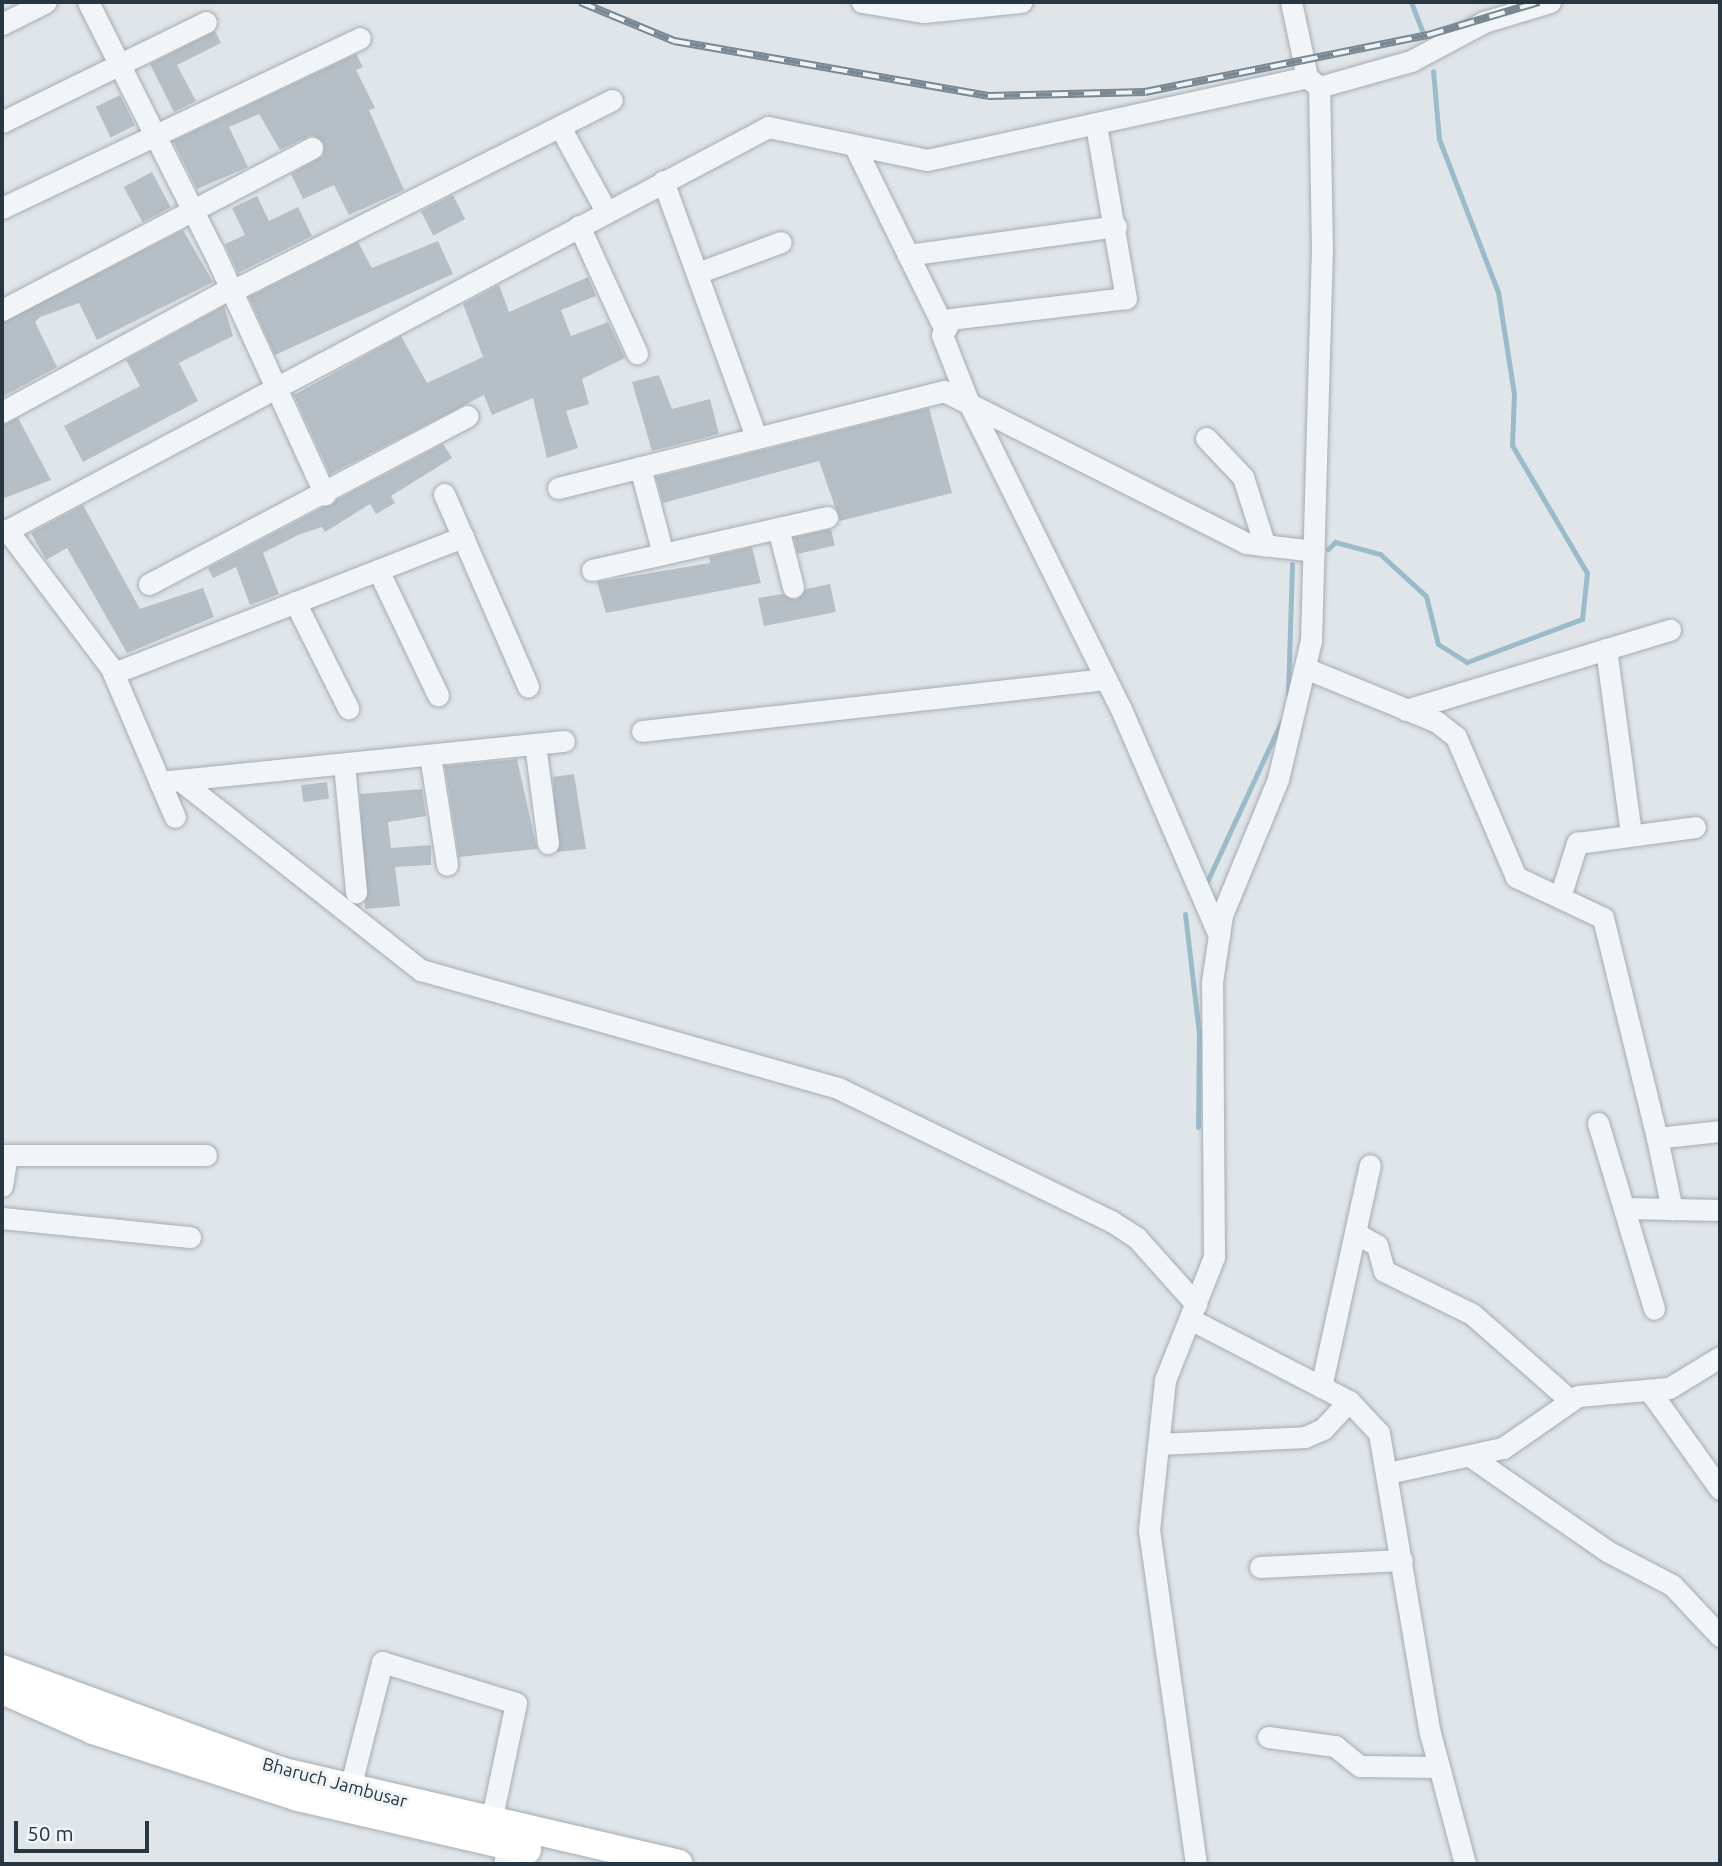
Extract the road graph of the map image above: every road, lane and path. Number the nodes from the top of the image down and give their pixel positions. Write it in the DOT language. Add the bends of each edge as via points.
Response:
graph roads {
  1 [pos="46,2"];
  2 [pos="88,2"];
  3 [pos="862,2"];
  4 [pos="1021,2"];
  5 [pos="1291,2"];
  6 [pos="1550,2"];
  7 [pos="965,5"];
  8 [pos="206,22"];
  9 [pos="2,23"];
  10 [pos="360,38"];
  11 [pos="119,63"];
  12 [pos="1313,82"];
  13 [pos="612,100"];
  14 [pos="2,122"];
  15 [pos="1096,125"];
  16 [pos="560,127"];
  17 [pos="154,133"];
  18 [pos="855,147"];
  19 [pos="313,148"];
  20 [pos="663,181"];
  21 [pos="2,208"];
  22 [pos="606,211"];
  23 [pos="194,212"];
  24 [pos="579,226"];
  25 [pos="1116,226"];
  26 [pos="782,242"];
  27 [pos="908,254"];
  28 [pos="700,272"];
  29 [pos="231,290"];
  30 [pos="2,310"];
  31 [pos="943,326"];
  32 [pos="637,353"];
  33 [pos="275,386"];
  34 [pos="968,401"];
  35 [pos="2,412"];
  36 [pos="467,416"];
  37 [pos="756,437"];
  38 [pos="1206,438"];
  39 [pos="640,467"];
  40 [pos="558,488"];
  41 [pos="444,494"];
  42 [pos="325,495"];
  43 [pos="827,517"];
  44 [pos="778,528"];
  45 [pos="4,532"];
  46 [pos="463,537"];
  47 [pos="1265,546"];
  48 [pos="1314,551"];
  49 [pos="663,554"];
  50 [pos="378,570"];
  51 [pos="592,570"];
  52 [pos="149,584"];
  53 [pos="793,587"];
  54 [pos="295,602"];
  55 [pos="1670,630"];
  56 [pos="1606,649"];
  57 [pos="1305,668"];
  58 [pos="114,673"];
  59 [pos="1106,679"];
  60 [pos="528,686"];
  61 [pos="438,695"];
  62 [pos="348,708"];
  63 [pos="1406,710"];
  64 [pos="642,731"];
  65 [pos="564,741"];
  66 [pos="535,744"];
  67 [pos="430,755"];
  68 [pos="344,764"];
  69 [pos="170,781"];
  70 [pos="175,817"];
  71 [pos="1695,827"];
  72 [pos="1631,835"];
  73 [pos="548,844"];
  74 [pos="447,865"];
  75 [pos="356,892"];
  76 [pos="1560,897"];
  77 [pos="1219,936"];
  78 [pos="1598,1123"];
  79 [pos="1720,1131"];
  80 [pos="1657,1138"];
  81 [pos="206,1155"];
  82 [pos="4,1156"];
  83 [pos="1370,1164"];
  84 [pos="2,1186"];
  85 [pos="1623,1208"];
  86 [pos="1672,1209"];
  87 [pos="1720,1210"];
  88 [pos="2,1218"];
  89 [pos="1355,1233"];
  90 [pos="190,1237"];
  91 [pos="1654,1309"];
  92 [pos="1193,1311"];
  93 [pos="1720,1357"];
  94 [pos="1321,1387"];
  95 [pos="1649,1390"];
  96 [pos="1570,1399"];
  97 [pos="1349,1401"];
  98 [pos="1159,1444"];
  99 [pos="1470,1456"];
  100 [pos="1388,1473"];
  101 [pos="1720,1489"];
  102 [pos="1402,1560"];
  103 [pos="1260,1567"];
  104 [pos="1720,1636"];
  105 [pos="2,1670"];
  106 [pos="2,1690"];
  107 [pos="1268,1737"];
  108 [pos="1439,1767"];
  109 [pos="350,1788"];
  110 [pos="491,1822"];
  111 [pos="506,1855"];
  112 [pos="588,1864"];
  113 [pos="678,1864"];
  114 [pos="1196,1864"];
  115 [pos="1465,1864"];
  1 -- 9 [label="street"];
  2 -- 11 [label="street"];
  3 -- 7 [label="street" via="924,12"];
  4 -- 7 [label="street"];
  5 -- 12 [label="street"];
  6 -- 12 [label="street" via="1484,22 1411,61"];
  8 -- 11 [label="street"];
  10 -- 17 [label="street"];
  11 -- 14 [label="street"];
  11 -- 17 [label="street"];
  12 -- 15 [label="street"];
  12 -- 48 [label="street"];
  13 -- 16 [label="street"];
  15 -- 18 [label="street" via="927,160"];
  15 -- 25 [label="street"];
  16 -- 22 [label="street"];
  16 -- 29 [label="street"];
  17 -- 21 [label="street"];
  17 -- 23 [label="street"];
  18 -- 20 [label="street" via="768,127"];
  18 -- 27 [label="street"];
  19 -- 23 [label="street"];
  20 -- 22 [label="street"];
  20 -- 28 [label="street"];
  22 -- 24 [label="street"];
  23 -- 29 [label="street"];
  23 -- 30 [label="street"];
  24 -- 32 [label="street"];
  24 -- 33 [label="street"];
  25 -- 27 [label="street"];
  25 -- 31 [label="street" via="1126,298 951,319"];
  26 -- 28 [label="street"];
  27 -- 31 [label="street"];
  28 -- 37 [label="street"];
  29 -- 33 [label="street"];
  29 -- 35 [label="street"];
  31 -- 34 [label="street"];
  33 -- 42 [label="street"];
  33 -- 45 [label="street"];
  34 -- 37 [label="street" via="934,390"];
  34 -- 47 [label="street" via="1246,543"];
  34 -- 59 [label="street"];
  36 -- 42 [label="street"];
  37 -- 39 [label="street"];
  38 -- 47 [label="street" via="1243,477"];
  39 -- 40 [label="street"];
  39 -- 49 [label="street"];
  41 -- 46 [label="street"];
  42 -- 52 [label="street"];
  43 -- 44 [label="street"];
  44 -- 49 [label="street"];
  44 -- 53 [label="street"];
  45 -- 58 [label="street"];
  46 -- 50 [label="street"];
  46 -- 60 [label="street"];
  47 -- 48 [label="street"];
  48 -- 57 [label="street"];
  49 -- 51 [label="street"];
  50 -- 54 [label="street"];
  50 -- 61 [label="street"];
  54 -- 58 [label="street"];
  54 -- 62 [label="street"];
  55 -- 56 [label="street"];
  56 -- 63 [label="street"];
  56 -- 72 [label="street"];
  57 -- 63 [label="street"];
  57 -- 77 [label="street" via="1278,779"];
  58 -- 69 [label="street"];
  59 -- 64 [label="street"];
  59 -- 77 [label="street"];
  63 -- 76 [label="street" via="1456,737 1516,877"];
  65 -- 66 [label="street"];
  66 -- 67 [label="street"];
  66 -- 73 [label="street"];
  67 -- 68 [label="street"];
  67 -- 74 [label="street"];
  68 -- 69 [label="street"];
  68 -- 75 [label="street"];
  69 -- 70 [label="street"];
  69 -- 92 [label="street" via="421,970 838,1088 1118,1224"];
  71 -- 72 [label="street"];
  72 -- 76 [label="street" via="1577,843"];
  76 -- 80 [label="street" via="1595,911 1607,927"];
  77 -- 92 [label="street" via="1212,982 1214,1257"];
  78 -- 85 [label="street"];
  79 -- 80 [label="street"];
  80 -- 86 [label="street"];
  81 -- 82 [label="street"];
  82 -- 84 [label="street"];
  83 -- 89 [label="street"];
  85 -- 86 [label="street"];
  85 -- 91 [label="street"];
  86 -- 87 [label="street"];
  88 -- 90 [label="street"];
  89 -- 94 [label="street"];
  89 -- 96 [label="street" via="1377,1245 1384,1271 1472,1314"];
  92 -- 94 [label="street"];
  92 -- 98 [label="street" via="1165,1380"];
  93 -- 95 [label="street" via="1678,1384"];
  94 -- 97 [label="street"];
  95 -- 96 [label="street"];
  95 -- 101 [label="street"];
  96 -- 99 [label="street" via="1509,1445"];
  97 -- 98 [label="street" via="1324,1429 1305,1437"];
  97 -- 100 [label="street" via="1379,1433"];
  98 -- 114 [label="street" via="1149,1530"];
  99 -- 100 [label="street"];
  99 -- 104 [label="street" via="1607,1551 1672,1585"];
  100 -- 102 [label="street"];
  102 -- 103 [label="street"];
  102 -- 108 [label="street"];
  105 -- 109 [label="main road, Bharuch Jambusar" via="284,1772"];
  106 -- 111 [label="main road, Bharuch Jambusar" via="93,1730 298,1797"];
  107 -- 108 [label="street" via="1335,1746 1360,1766"];
  108 -- 115 [label="street"];
  109 -- 110 [label="main road, Bharuch Jambusar"];
  109 -- 110 [label="street" via="382,1662 516,1703"];
  110 -- 113 [label="main road, Bharuch Jambusar"];
  111 -- 112 [label="main road, Bharuch Jambusar"];
}
